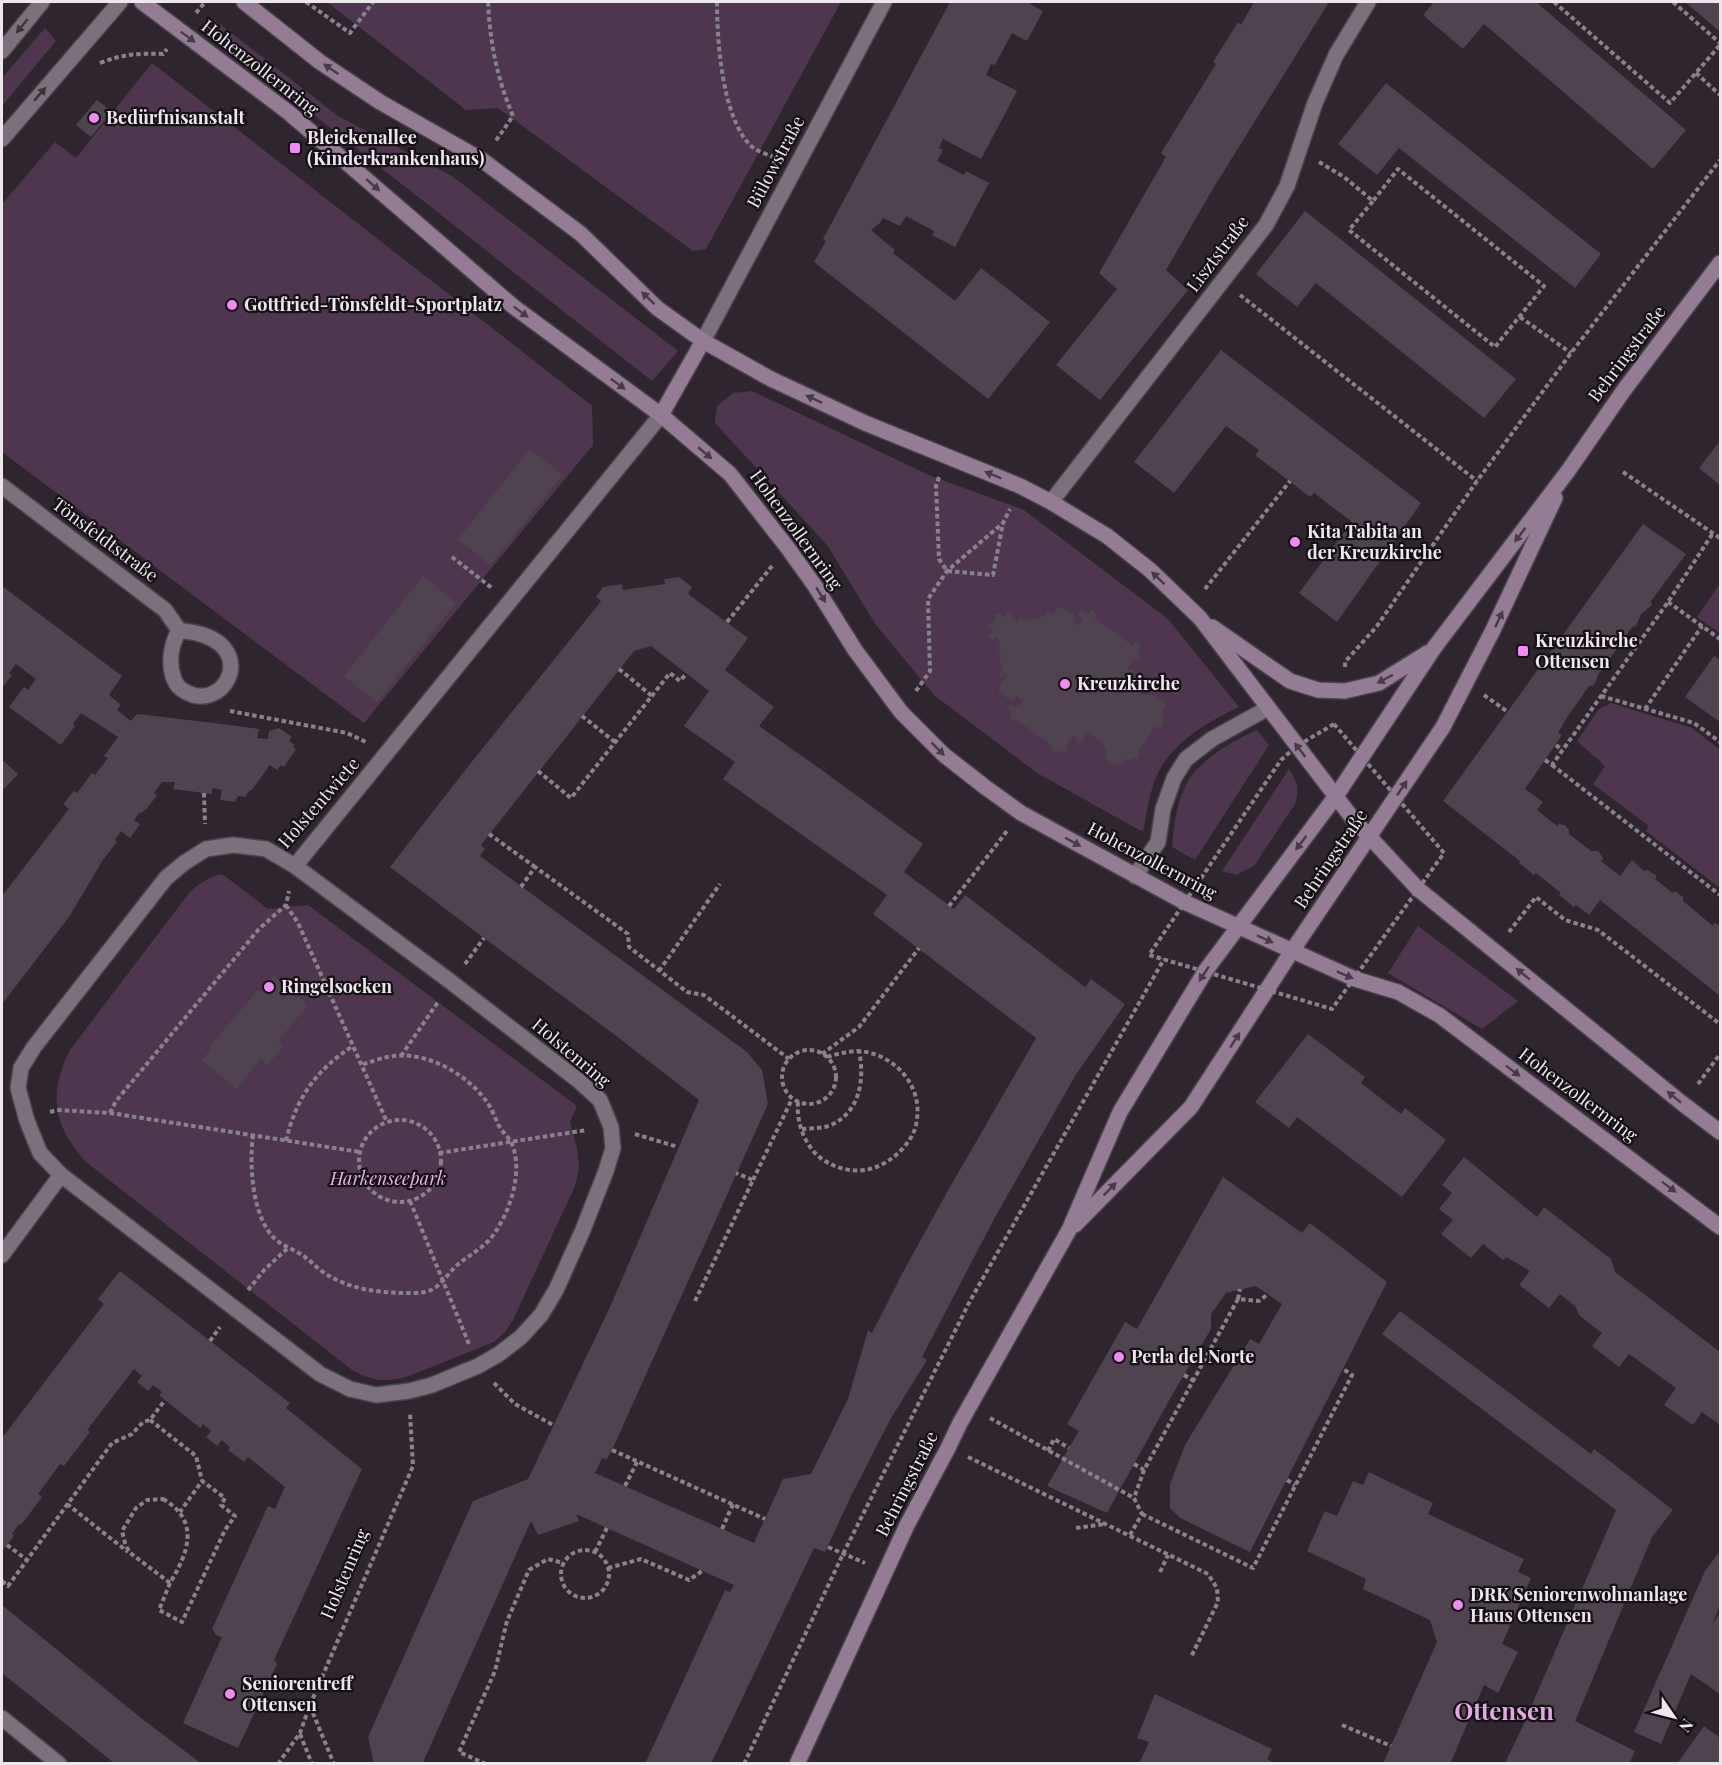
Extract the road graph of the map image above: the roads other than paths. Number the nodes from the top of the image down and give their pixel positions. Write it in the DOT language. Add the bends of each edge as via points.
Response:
graph roads {
  1 [pos="42,2"];
  2 [pos="120,2"];
  3 [pos="142,2"];
  4 [pos="244,2"];
  5 [pos="884,2"];
  6 [pos="1368,2"];
  7 [pos="2,51"];
  8 [pos="2,139"];
  9 [pos="1720,263"];
  10 [pos="703,341"];
  11 [pos="661,415"];
  12 [pos="1568,471"];
  13 [pos="2,486"];
  14 [pos="1050,502"];
  15 [pos="1195,614"];
  16 [pos="178,630"];
  17 [pos="1434,648"];
  18 [pos="1268,708"];
  19 [pos="1336,796"];
  20 [pos="1370,837"];
  21 [pos="295,866"];
  22 [pos="1135,876"];
  23 [pos="1239,927"];
  24 [pos="1292,951"];
  25 [pos="1720,1132"];
  26 [pos="61,1175"];
  27 [pos="1720,1227"];
  28 [pos="1069,1230"];
  29 [pos="2,1255"];
  30 [pos="2,1718"];
  31 [pos="59,1764"];
  32 [pos="797,1764"];
  1 -- 7 [label="street, one-way"];
  8 -- 2 [label="street, one-way"];
  3 -- 11 [label="main road, Hohenzollernring, one-way" via="288,112 514,308"];
  10 -- 4 [label="main road, one-way" via="657,308 581,234 482,160 380,102 320,62"];
  5 -- 10 [label="street, Bülowstraße"];
  6 -- 14 [label="street, Lisztstraße" via="1336,55 1314,103 1287,186 1266,225"];
  9 -- 12 [label="main road, Behringstraße"];
  10 -- 11 [label="main road"];
  14 -- 10 [label="main road, one-way" via="865,423 771,379"];
  11 -- 21 [label="street, Holstentwiete"];
  11 -- 22 [label="main road, Hohenzollernring, one-way" via="730,474 787,547 901,712 944,755 1021,813"];
  12 -- 17 [label="main road, Behringstraße, one-way"];
  20 -- 12 [label="main road, Behringstraße, one-way" via="1443,727"];
  13 -- 16 [label="street, Tönsfeldtstraße" via="165,610"];
  15 -- 14 [label="main road, one-way" via="1150,570 1107,536"];
  17 -- 15 [label="main road, one-way" via="1379,683 1345,691 1318,690 1290,681"];
  15 -- 18 [label="main road"];
  16 -- 16 [label="street" via="171,653 176,684 196,697 218,691 231,666 225,648 204,635"];
  17 -- 19 [label="main road, Behringstraße"];
  19 -- 18 [label="main road, one-way"];
  18 -- 22 [label="street" via="1212,739 1186,759 1170,788 1158,842"];
  19 -- 20 [label="main road"];
  19 -- 23 [label="main road, Behringstraße, one-way"];
  20 -- 24 [label="main road, Behringstraße"];
  25 -- 20 [label="main road, one-way" via="1418,889"];
  21 -- 26 [label="street, Holstentwiete" via="266,849 233,845 206,849 184,862 166,878 33,1047 21,1068 18,1089 40,1153"];
  21 -- 26 [label="street, Holstenring" via="600,1100 611,1127 613,1148 582,1232 541,1315 499,1354 432,1385 376,1395 350,1389 320,1374"];
  22 -- 23 [label="main road, Hohenzollernring"];
  23 -- 24 [label="main road, Hohenzollernring, one-way"];
  23 -- 28 [label="main road, Behringstraße, one-way" via="1206,970 1120,1112"];
  24 -- 27 [label="main road, Hohenzollernring, one-way" via="1355,979 1398,992 1439,1015"];
  28 -- 24 [label="main road, Behringstraße, one-way" via="1191,1107"];
  26 -- 29 [label="street"];
  28 -- 32 [label="main road, Behringstraße" via="907,1525"];
  30 -- 31 [label="street"];
}
